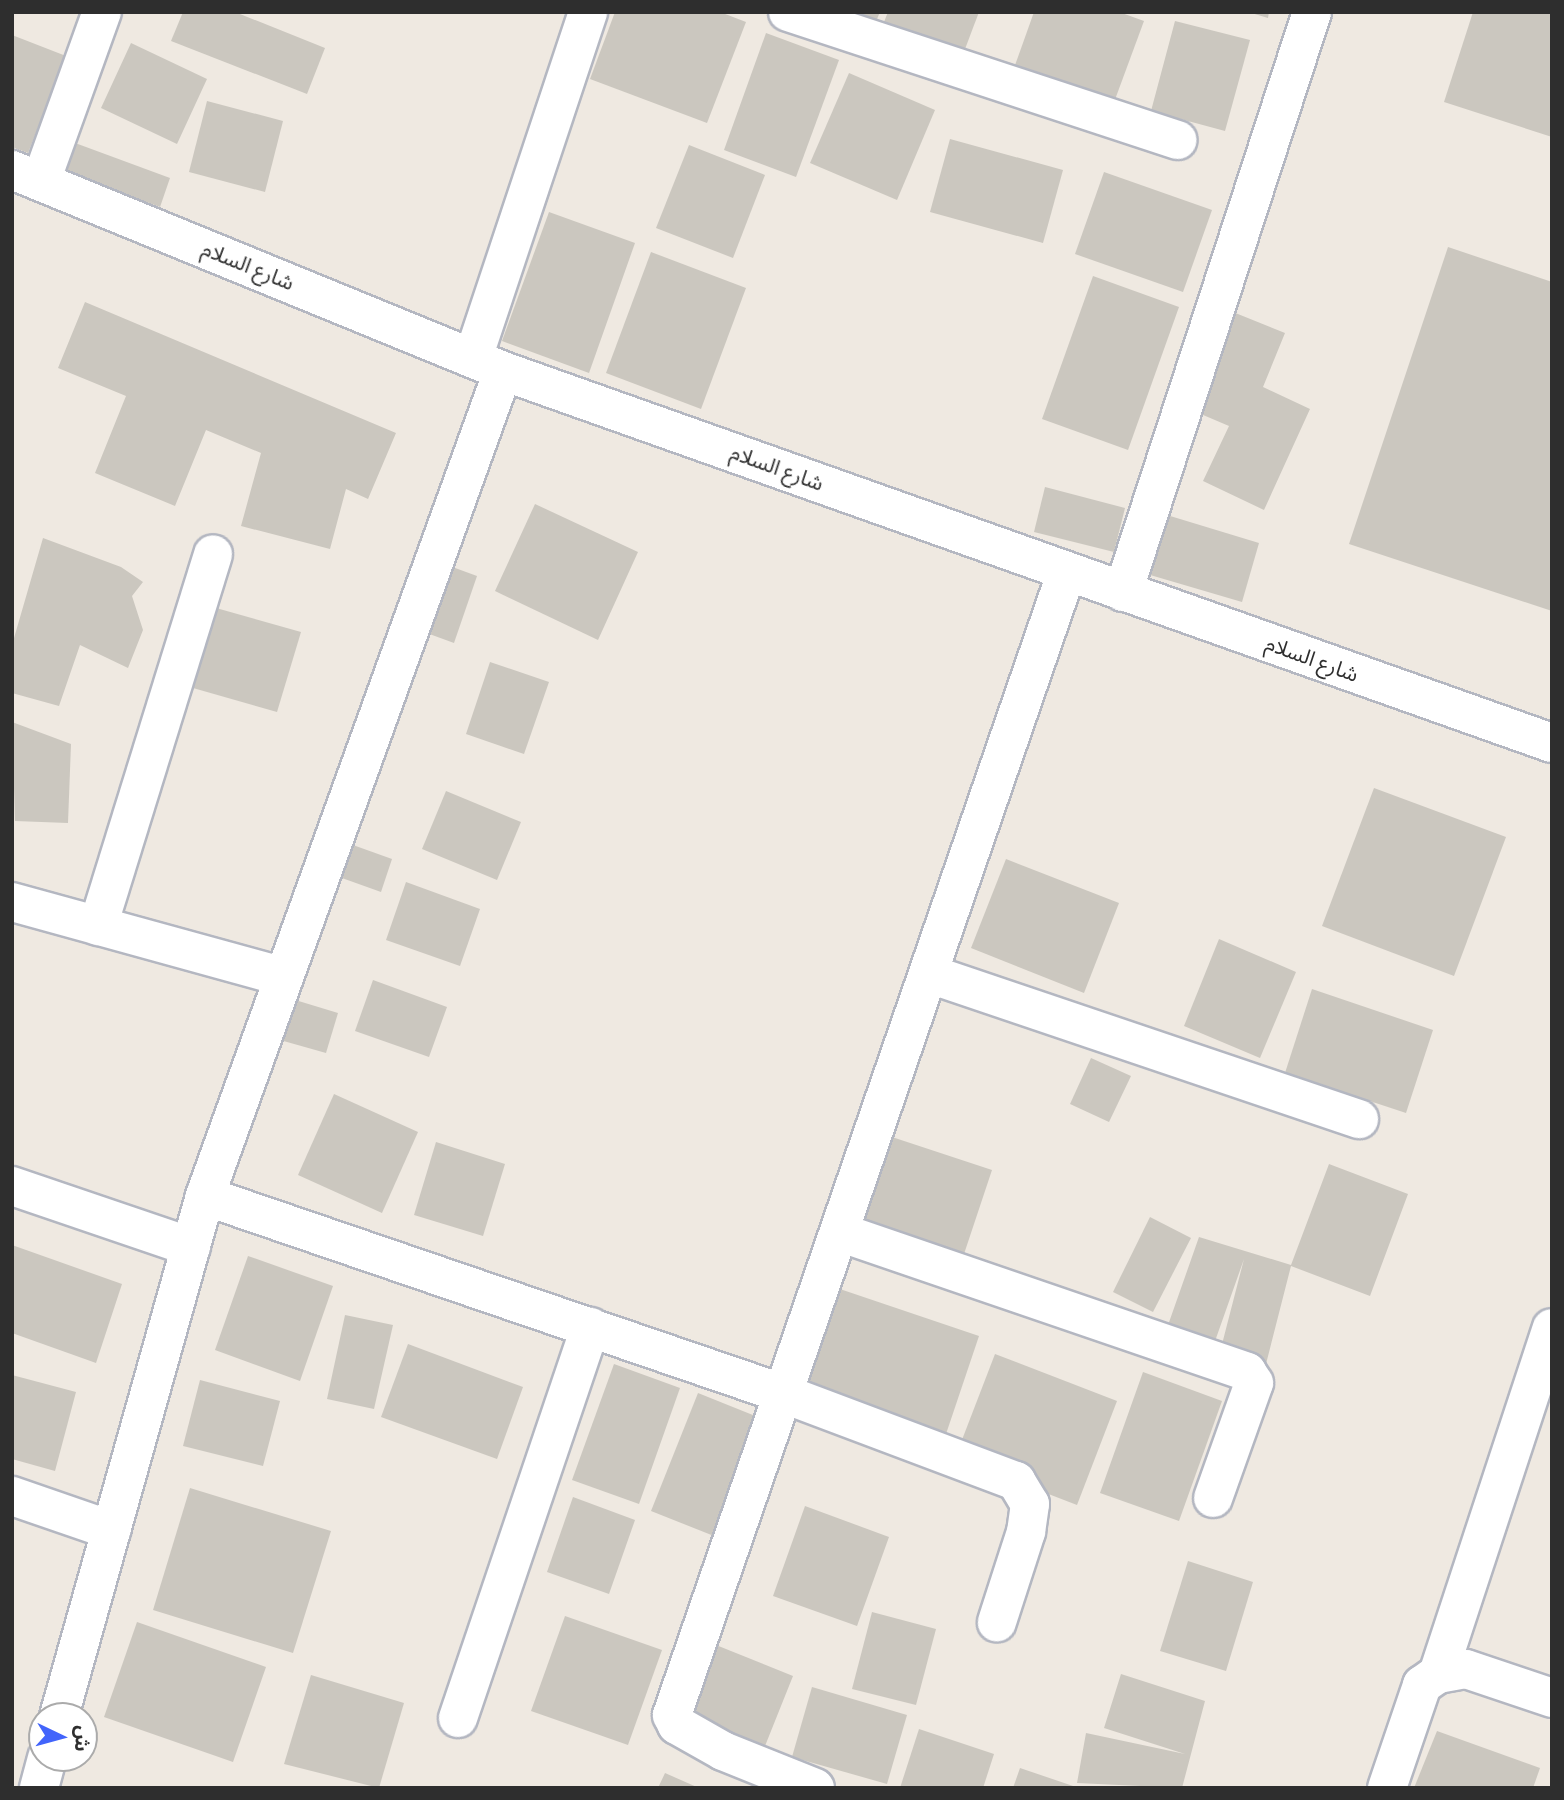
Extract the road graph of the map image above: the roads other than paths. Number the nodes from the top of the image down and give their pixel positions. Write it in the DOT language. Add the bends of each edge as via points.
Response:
graph roads {
  1 [pos="102,12"];
  2 [pos="588,12"];
  3 [pos="788,12"];
  4 [pos="1312,12"];
  5 [pos="1178,140"];
  6 [pos="27,175"];
  7 [pos="488,365"];
  8 [pos="213,554"];
  9 [pos="1067,571"];
  10 [pos="1123,592"];
  11 [pos="1552,743"];
  12 [pos="12,902"];
  13 [pos="98,926"];
  14 [pos="930,974"];
  15 [pos="284,977"];
  16 [pos="1359,1119"];
  17 [pos="12,1186"];
  18 [pos="205,1196"];
  19 [pos="842,1233"];
  20 [pos="191,1247"];
  21 [pos="590,1327"];
  22 [pos="1552,1328"];
  23 [pos="787,1395"];
  24 [pos="12,1496"];
  25 [pos="1213,1498"];
  26 [pos="111,1530"];
  27 [pos="997,1622"];
  28 [pos="1438,1674"];
  29 [pos="1552,1698"];
  30 [pos="63,1702"];
  31 [pos="458,1718"];
  32 [pos="814,1788"];
  33 [pos="1387,1788"];
  1 -- 6 [label="street"];
  2 -- 7 [label="street"];
  3 -- 5 [label="street"];
  4 -- 10 [label="street"];
  6 -- 7 [label="street, شارع السلام"];
  7 -- 9 [label="street, شارع السلام"];
  7 -- 15 [label="street"];
  8 -- 13 [label="street"];
  9 -- 10 [label="street, شارع السلام"];
  9 -- 14 [label="street"];
  10 -- 11 [label="street, شارع السلام"];
  12 -- 13 [label="street"];
  13 -- 15 [label="street"];
  14 -- 16 [label="street"];
  14 -- 19 [label="street"];
  15 -- 18 [label="street"];
  17 -- 20 [label="street"];
  18 -- 20 [label="street"];
  18 -- 21 [label="street"];
  19 -- 23 [label="street"];
  19 -- 25 [label="street" via="1247,1372 1254,1383"];
  20 -- 26 [label="street"];
  21 -- 23 [label="street"];
  21 -- 31 [label="street"];
  22 -- 28 [label="street"];
  23 -- 27 [label="street" via="1016,1481 1030,1504 1027,1532"];
  23 -- 32 [label="street" via="672,1715 677,1725 723,1751"];
  24 -- 26 [label="street"];
  26 -- 30 [label="street"];
  28 -- 29 [label="street" via="1466,1669"];
  28 -- 33 [label="street" via="1422,1685"];
}
